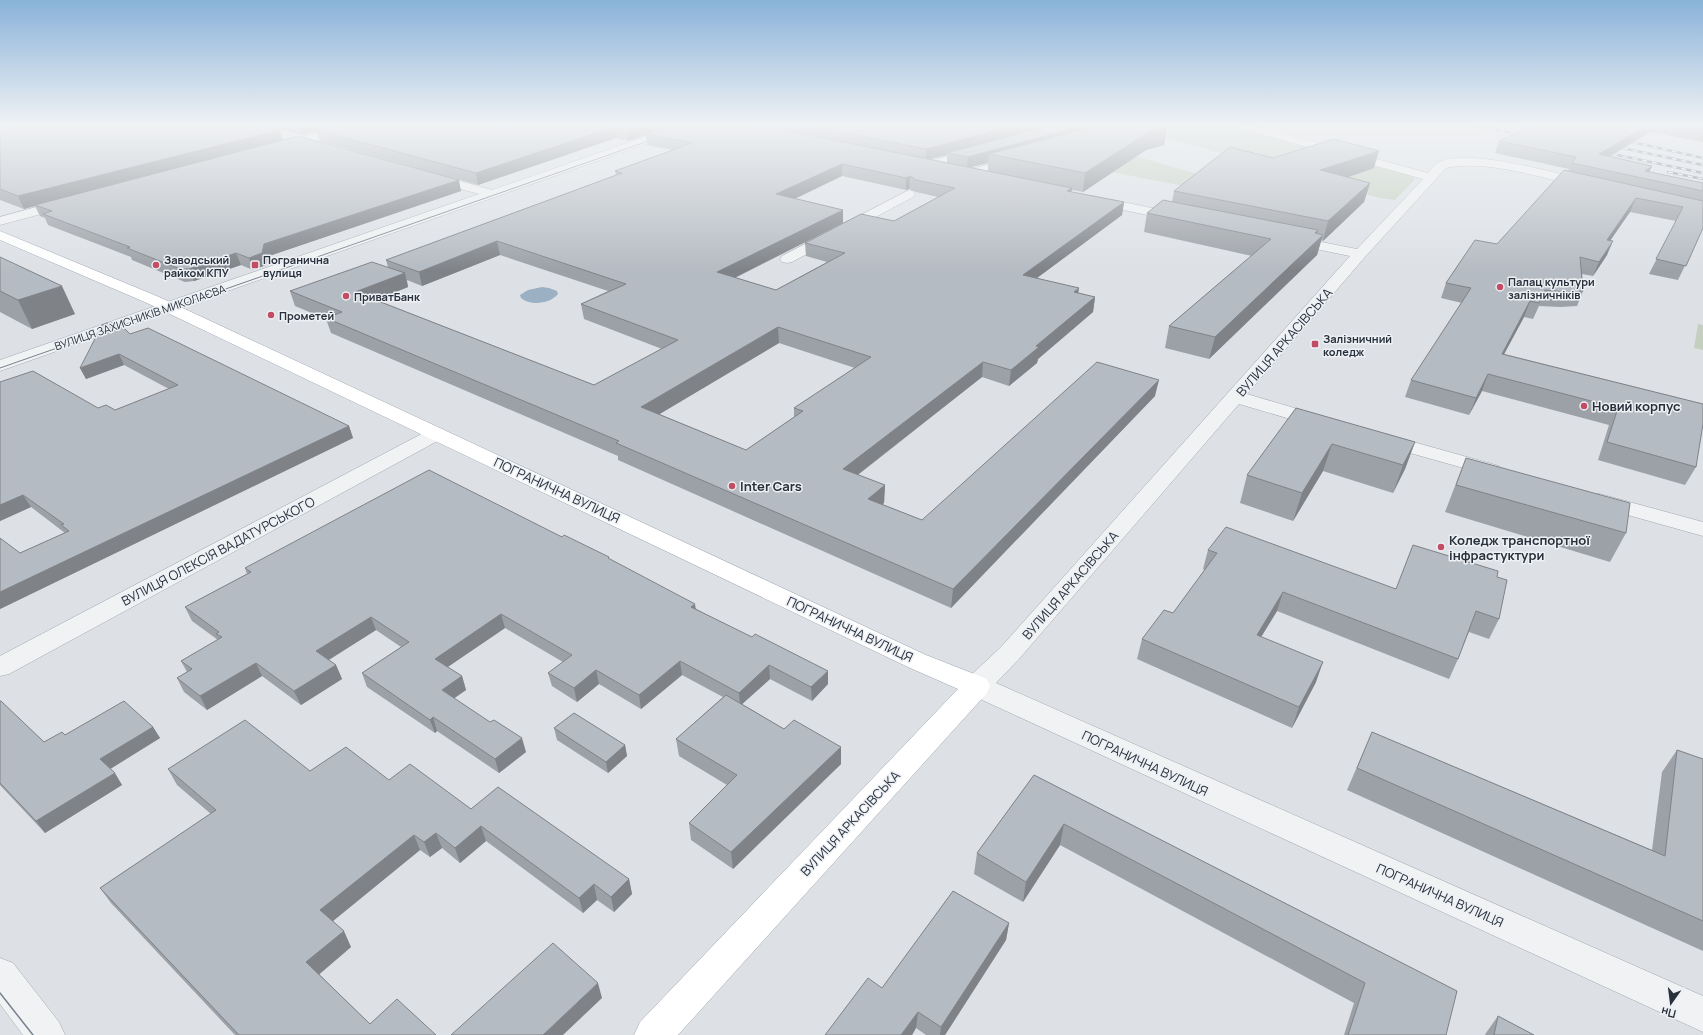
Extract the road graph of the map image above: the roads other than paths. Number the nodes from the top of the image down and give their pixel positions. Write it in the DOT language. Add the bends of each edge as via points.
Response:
graph roads {
  1 [pos="423,174"];
  2 [pos="548,174"];
  3 [pos="969,174"];
  4 [pos="1420,174"];
  5 [pos="1433,174"];
  6 [pos="1541,174"];
  7 [pos="1430,177"];
  8 [pos="993,179"];
  9 [pos="1601,188"];
  10 [pos="492,194"];
  11 [pos="909,194"];
  12 [pos="1080,197"];
  13 [pos="80,200"];
  14 [pos="1186,219"];
  15 [pos="0,221"];
  16 [pos="0,235"];
  17 [pos="1280,238"];
  18 [pos="1360,254"];
  19 [pos="787,259"];
  20 [pos="168,307"];
  21 [pos="0,366"];
  22 [pos="1236,397"];
  23 [pos="1338,426"];
  24 [pos="436,434"];
  25 [pos="1368,435"];
  26 [pos="1513,476"];
  27 [pos="1581,495"];
  28 [pos="1703,530"];
  29 [pos="0,667"];
  30 [pos="977,686"];
  31 [pos="0,975"];
  32 [pos="1703,1014"];
  33 [pos="46,1035"];
  34 [pos="653,1035"];
  1 -- 10 [label="street"];
  2 -- 10 [label="street, ВУЛИЦЯ ЗАХИСНИКІВ МИКОЛАЄВА"];
  3 -- 8 [label="street"];
  4 -- 7 [label="street"];
  5 -- 7 [label="street, ВУЛИЦЯ АРКАСІВСЬКА"];
  6 -- 9 [label="street, ВУЛИЦЯ АРКАСІВСЬКА"];
  7 -- 18 [label="street, ВУЛИЦЯ АРКАСІВСЬКА"];
  10 -- 20 [label="street, ВУЛИЦЯ ЗАХИСНИКІВ МИКОЛАЄВА"];
  11 -- 19 [label="street"];
  12 -- 14 [label="street"];
  13 -- 15 [label="street"];
  16 -- 20 [label="main road, ПОГРАНИЧНА ВУЛИЦЯ"];
  17 -- 18 [label="street"];
  18 -- 22 [label="street, ВУЛИЦЯ АРКАСІВСЬКА"];
  20 -- 21 [label="street, ВУЛИЦЯ ЗАХИСНИКІВ МИКОЛАЄВА"];
  20 -- 24 [label="main road, ПОГРАНИЧНА ВУЛИЦЯ"];
  22 -- 23 [label="street"];
  22 -- 30 [label="street, ВУЛИЦЯ АРКАСІВСЬКА" via="1010,653"];
  24 -- 29 [label="street, ВУЛИЦЯ ОЛЕКСІЯ ВАДАТУРСЬКОГО"];
  24 -- 30 [label="main road, ПОГРАНИЧНА ВУЛИЦЯ" via="917,661"];
  25 -- 26 [label="street"];
  27 -- 28 [label="street"];
  30 -- 32 [label="street, ПОГРАНИЧНА ВУЛИЦЯ"];
  30 -- 34 [label="main road, ВУЛИЦЯ АРКАСІВСЬКА"];
  31 -- 33 [label="street"];
}
